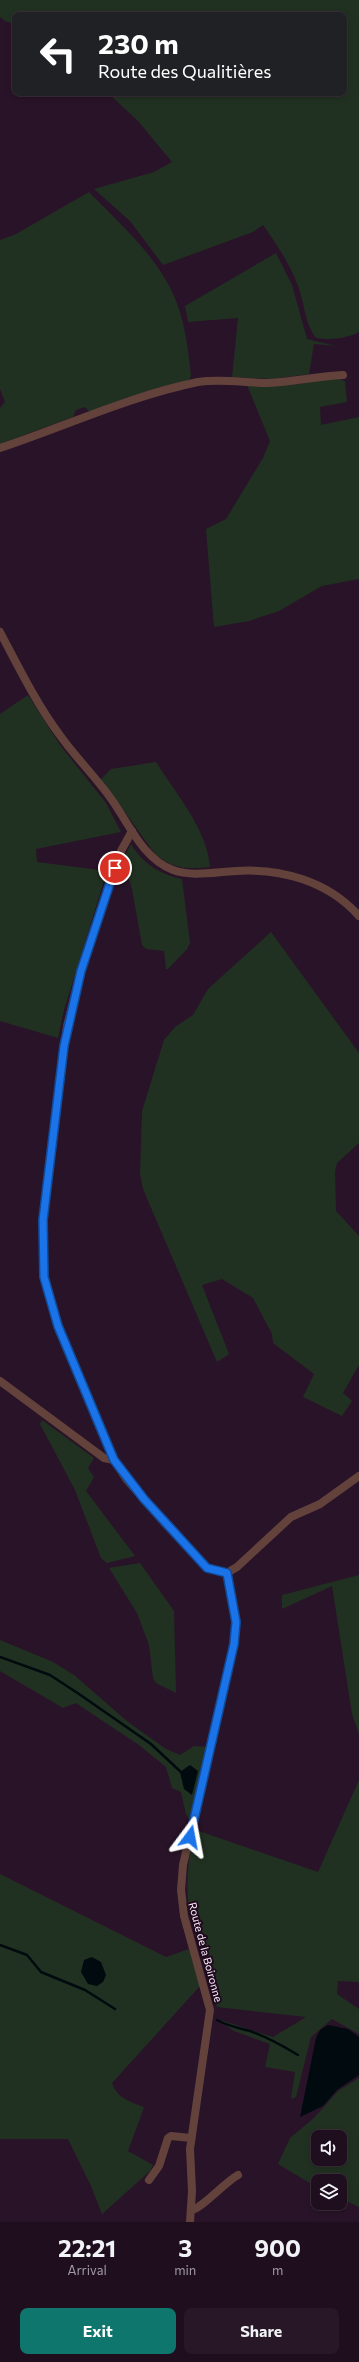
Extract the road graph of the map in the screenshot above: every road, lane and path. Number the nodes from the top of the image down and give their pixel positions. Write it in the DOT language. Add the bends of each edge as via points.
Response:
graph roads {
  1 [pos="343,375"];
  2 [pos="0,448"];
  3 [pos="0,632"];
  4 [pos="132,831"];
  5 [pos="359,916"];
  6 [pos="0,1381"];
  7 [pos="114,1460"];
  8 [pos="359,1476"];
  9 [pos="227,1573"];
  10 [pos="191,2138"];
  11 [pos="238,2175"];
  12 [pos="149,2180"];
  13 [pos="192,2210"];
  14 [pos="190,2222"];
  1 -- 2 [label="street" via="270,383 222,380 199,382 116,406"];
  3 -- 4 [label="street" via="51,723 104,789"];
  4 -- 5 [label="street" via="150,854 173,870 194,873 256,870 294,876 328,890 344,900"];
  4 -- 7 [label="street" via="121,851 74,998 58,1088 42,1238 44,1277 52,1306"];
  6 -- 7 [label="street" via="104,1458"];
  7 -- 9 [label="street" via="156,1513 207,1568"];
  8 -- 9 [label="street" via="320,1504 291,1517 238,1567"];
  9 -- 10 [label="street, Route de la Boironne" via="236,1622 234,1644 183,1866 181,1890 188,1933 210,2010"];
  10 -- 12 [label="street" via="168,2138 158,2166"];
  10 -- 13 [label="street, Route de la Boironne"];
  11 -- 13 [label="street" via="217,2190 198,2209"];
  13 -- 14 [label="street, Route de la Boironne"];
}
